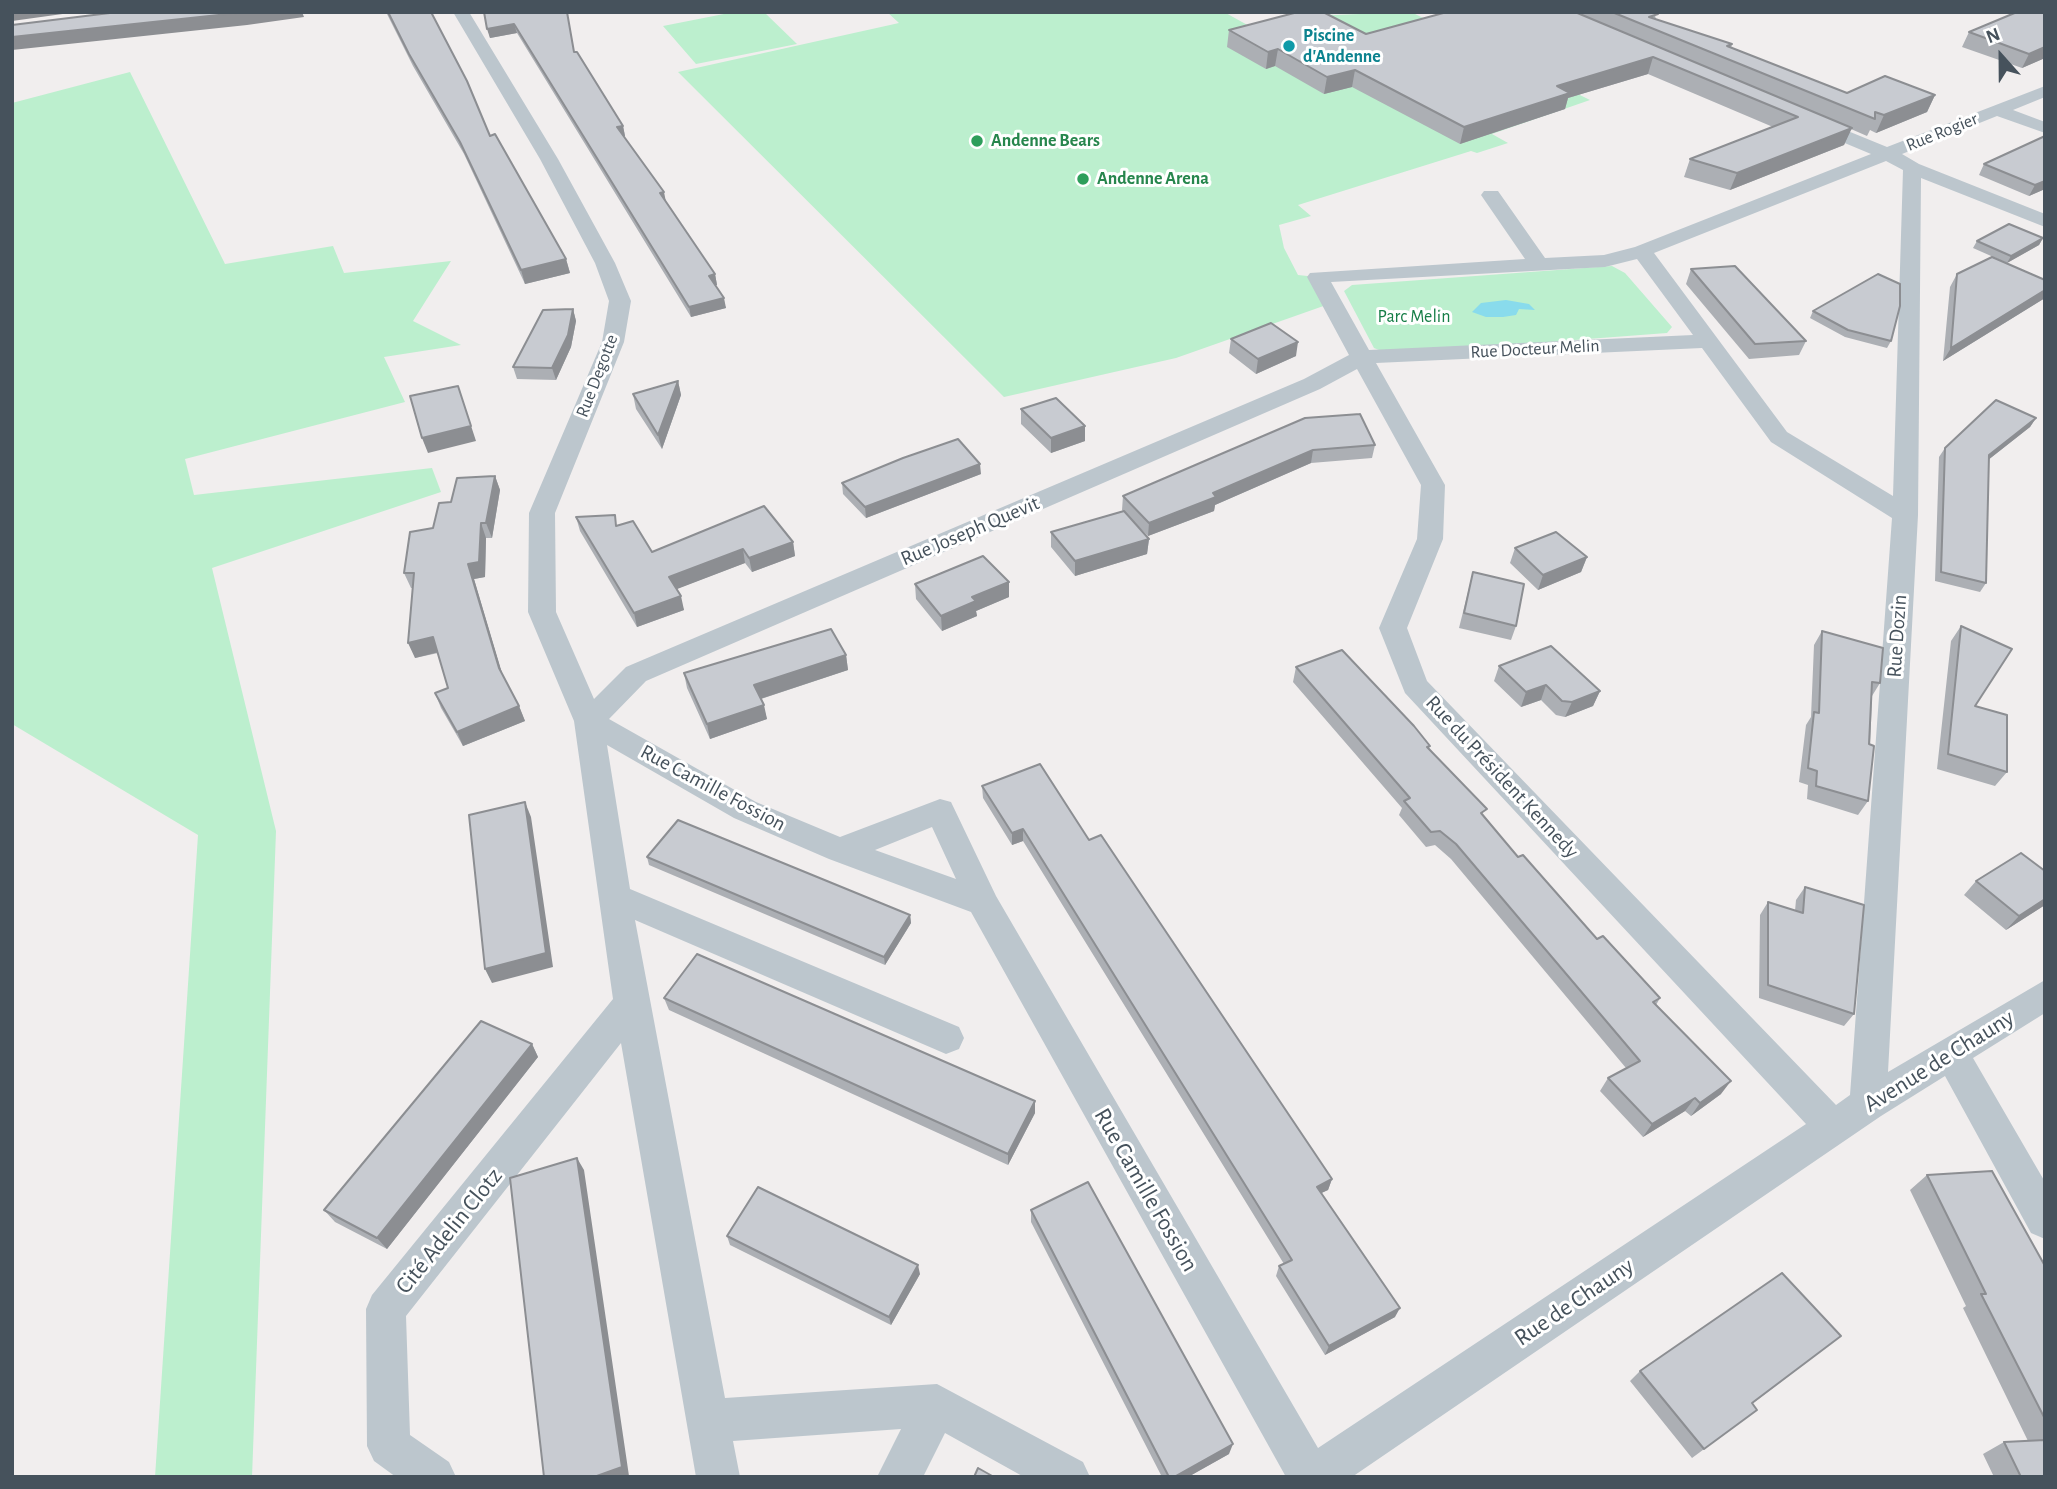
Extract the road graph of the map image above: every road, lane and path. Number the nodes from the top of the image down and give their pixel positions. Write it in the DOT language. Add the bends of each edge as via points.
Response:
graph roads {
  1 [pos="461,12"];
  2 [pos="2045,92"];
  3 [pos="1996,110"];
  4 [pos="1799,117"];
  5 [pos="2045,128"];
  6 [pos="1888,154"];
  7 [pos="1912,168"];
  8 [pos="1491,195"];
  9 [pos="2045,221"];
  10 [pos="1642,251"];
  11 [pos="1539,265"];
  12 [pos="1708,341"];
  13 [pos="1362,357"];
  14 [pos="1905,515"];
  15 [pos="589,721"];
  16 [pos="840,850"];
  17 [pos="614,896"];
  18 [pos="983,903"];
  19 [pos="2045,995"];
  20 [pos="631,1003"];
  21 [pos="946,1038"];
  22 [pos="1952,1054"];
  23 [pos="1868,1104"];
  24 [pos="1834,1128"];
  25 [pos="2045,1220"];
  26 [pos="937,1405"];
  27 [pos="707,1421"];
  28 [pos="434,1477"];
  29 [pos="718,1477"];
  30 [pos="899,1477"];
  31 [pos="1068,1477"];
  32 [pos="1312,1477"];
  1 -- 15 [label="street, Rue Degotte" via="549,159 605,263 620,301 613,342 542,513 542,612"];
  2 -- 3 [label="street, Rue Rogier"];
  3 -- 5 [label="street, Rue Rogier"];
  3 -- 6 [label="street, Rue Rogier"];
  4 -- 6 [label="street"];
  6 -- 7 [label="street"];
  6 -- 10 [label="street"];
  7 -- 9 [label="street"];
  7 -- 14 [label="street, Rue Dozin"];
  8 -- 11 [label="street"];
  10 -- 11 [label="street" via="1605,261"];
  10 -- 12 [label="street"];
  11 -- 13 [label="street, Rue du Président Kennedy" via="1317,277"];
  12 -- 13 [label="street, Rue Docteur Melin"];
  12 -- 14 [label="street" via="1779,437"];
  13 -- 15 [label="street, Rue Joseph Quevit" via="1312,384 636,674"];
  13 -- 24 [label="street, Rue du Président Kennedy" via="1433,485 1430,539 1393,628 1415,686"];
  14 -- 23 [label="street, Rue Dozin"];
  15 -- 16 [label="street, Rue Camille Fossion" via="745,810"];
  15 -- 17 [label="street"];
  16 -- 18 [label="street, Rue Camille Fossion"];
  16 -- 18 [label="street, Rue Camille Fossion" via="940,811"];
  17 -- 20 [label="street"];
  17 -- 21 [label="street"];
  18 -- 32 [label="street, Rue Camille Fossion"];
  19 -- 22 [label="street, Avenue de Chauny"];
  20 -- 27 [label="street"];
  20 -- 28 [label="street, Cité Adelin Clotz" via="386,1309 389,1446"];
  22 -- 23 [label="street, Avenue de Chauny"];
  22 -- 25 [label="street"];
  23 -- 24 [label="street, Avenue de Chauny"];
  24 -- 32 [label="street, Rue de Chauny"];
  26 -- 27 [label="street"];
  26 -- 30 [label="street"];
  26 -- 31 [label="street"];
  27 -- 29 [label="street"];
}
